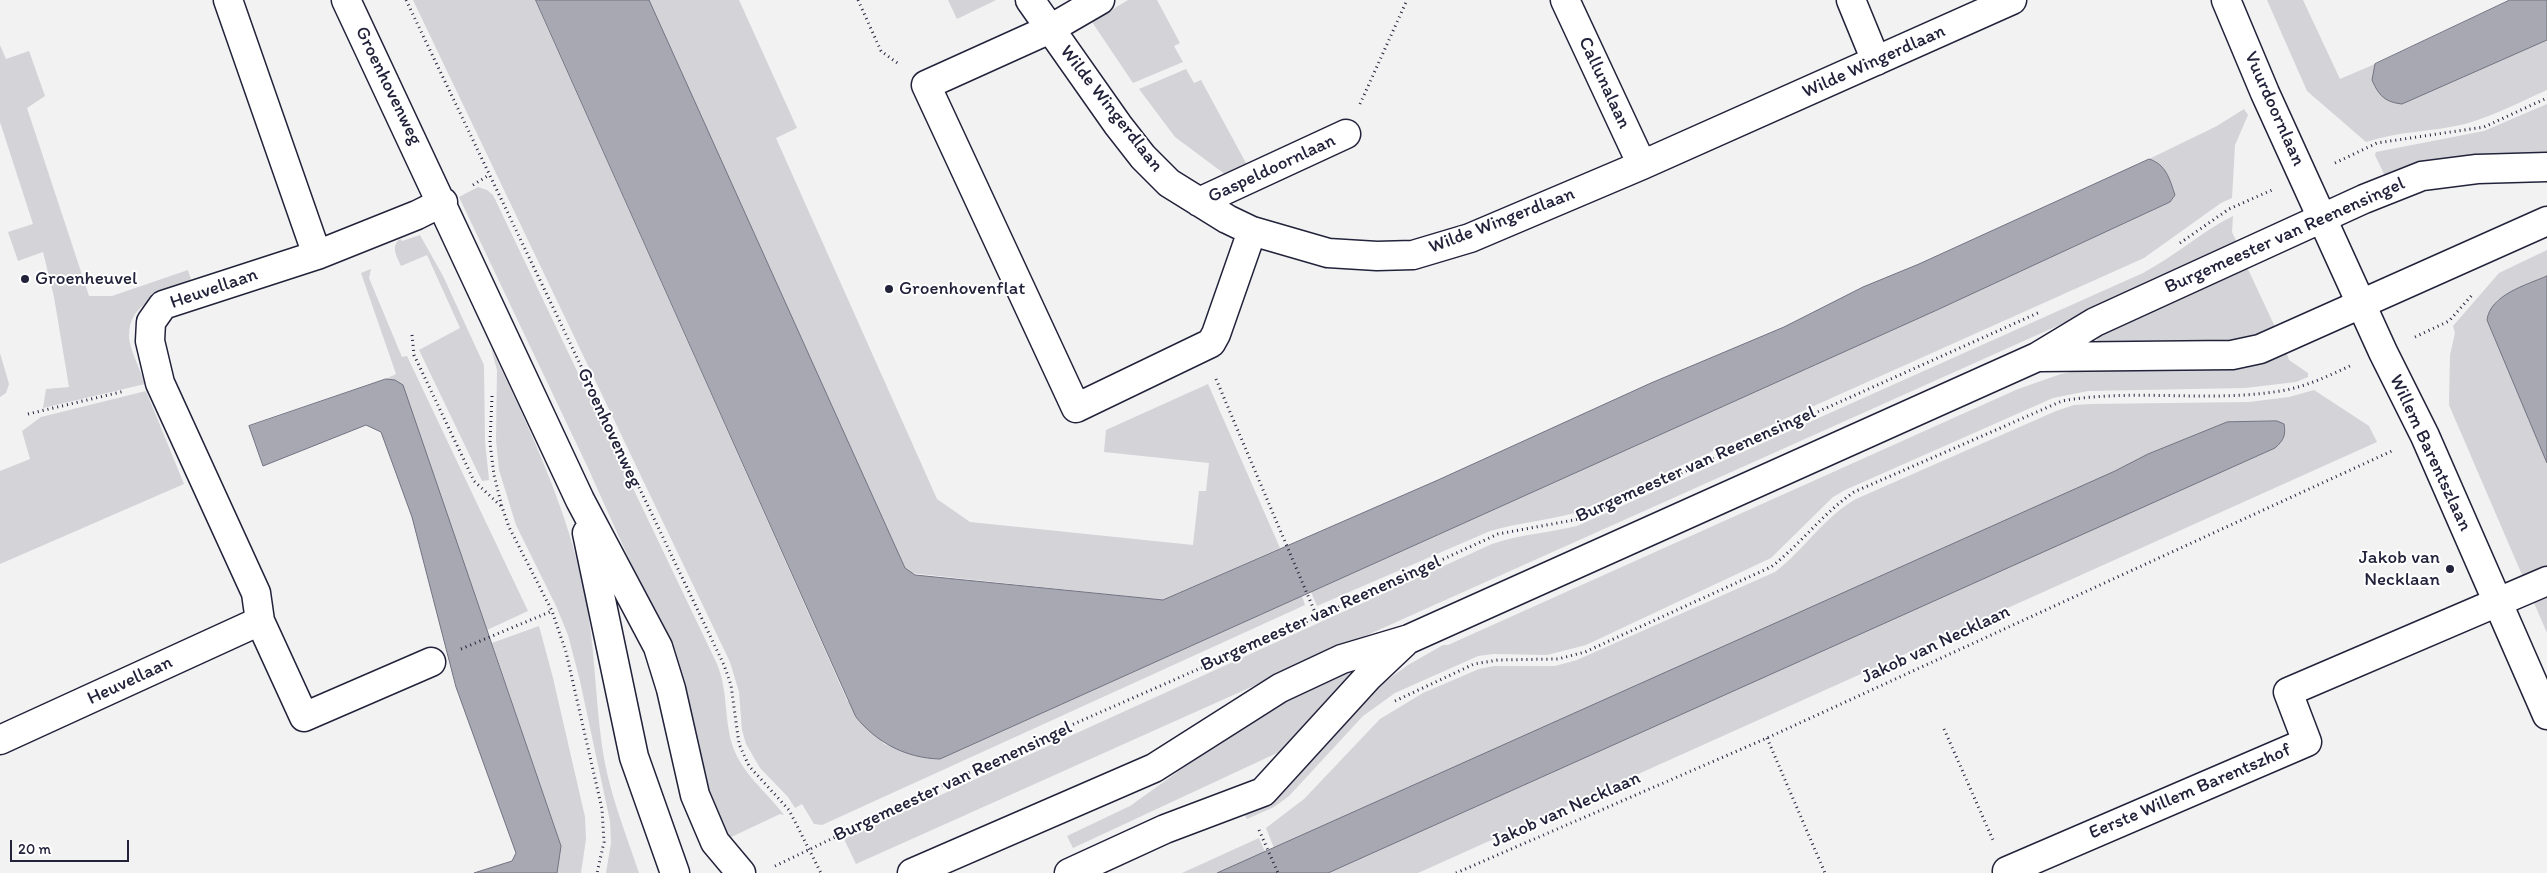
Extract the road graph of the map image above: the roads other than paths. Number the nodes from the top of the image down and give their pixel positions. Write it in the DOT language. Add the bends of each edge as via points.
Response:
graph roads {
  1 [pos="228,0"];
  2 [pos="346,0"];
  3 [pos="1030,0"];
  4 [pos="1100,0"];
  5 [pos="1565,0"];
  6 [pos="1851,0"];
  7 [pos="2012,0"];
  8 [pos="2226,0"];
  9 [pos="1050,29"];
  10 [pos="1876,62"];
  11 [pos="1346,134"];
  12 [pos="1642,166"];
  13 [pos="2547,167"];
  14 [pos="443,202"];
  15 [pos="1200,202"];
  16 [pos="2323,218"];
  17 [pos="2547,221"];
  18 [pos="1252,231"];
  19 [pos="317,255"];
  20 [pos="2361,304"];
  21 [pos="2037,357"];
  22 [pos="580,500"];
  23 [pos="2547,581"];
  24 [pos="2498,602"];
  25 [pos="260,621"];
  26 [pos="1409,638"];
  27 [pos="431,662"];
  28 [pos="2547,715"];
  29 [pos="0,740"];
  30 [pos="2007,871"];
  31 [pos="675,873"];
  32 [pos="742,873"];
  33 [pos="912,873"];
  34 [pos="1069,873"];
  1 -- 19 [label="street"];
  2 -- 14 [label="street, Groenhovenweg"];
  3 -- 9 [label="street, Wilde Wingerdlaan"];
  4 -- 9 [label="street"];
  5 -- 12 [label="street, Callunalaan"];
  6 -- 10 [label="street"];
  7 -- 10 [label="street, Wilde Wingerdlaan"];
  8 -- 16 [label="street, Vuurdoornlaan"];
  9 -- 15 [label="street, Wilde Wingerdlaan" via="1143,157 1169,183"];
  9 -- 18 [label="street" via="926,85 1076,408 1211,343"];
  10 -- 12 [label="street, Wilde Wingerdlaan"];
  11 -- 15 [label="street, Gaspeldoornlaan"];
  12 -- 18 [label="street, Wilde Wingerdlaan" via="1470,238 1413,255 1328,253"];
  13 -- 16 [label="street, Burgemeester van Reenensingel" via="2477,168 2422,176"];
  14 -- 19 [label="street, Heuvellaan"];
  14 -- 22 [label="street, Groenhovenweg"];
  15 -- 18 [label="street, Wilde Wingerdlaan"];
  16 -- 20 [label="street, Vuurdoornlaan"];
  16 -- 21 [label="street, Burgemeester van Reenensingel" via="2095,322"];
  17 -- 20 [label="street, Burgemeester van Reenensingel"];
  19 -- 25 [label="street, Heuvellaan" via="163,305 151,322 150,341 160,383 256,593"];
  20 -- 21 [label="street, Burgemeester van Reenensingel" via="2260,349 2232,355"];
  20 -- 24 [label="street, Willem Barentszlaan" via="2425,436"];
  21 -- 26 [label="street, Burgemeester van Reenensingel"];
  22 -- 31 [label="street, Groenhovenweg" via="634,757"];
  22 -- 32 [label="street, Groenhovenweg" via="658,647 695,795 715,842"];
  23 -- 24 [label="street"];
  24 -- 28 [label="street, Willem Barentszlaan"];
  24 -- 30 [label="street, Eerste Willem Barentszhof" via="2288,692 2307,742"];
  25 -- 27 [label="street, Heuvellaan" via="304,717"];
  25 -- 29 [label="street, Heuvellaan"];
  26 -- 33 [label="street, Burgemeester van Reenensingel" via="1342,659 1280,688 1154,768"];
  26 -- 34 [label="street, Burgemeester van Reenensingel" via="1368,676 1263,792 1165,829"];
}
